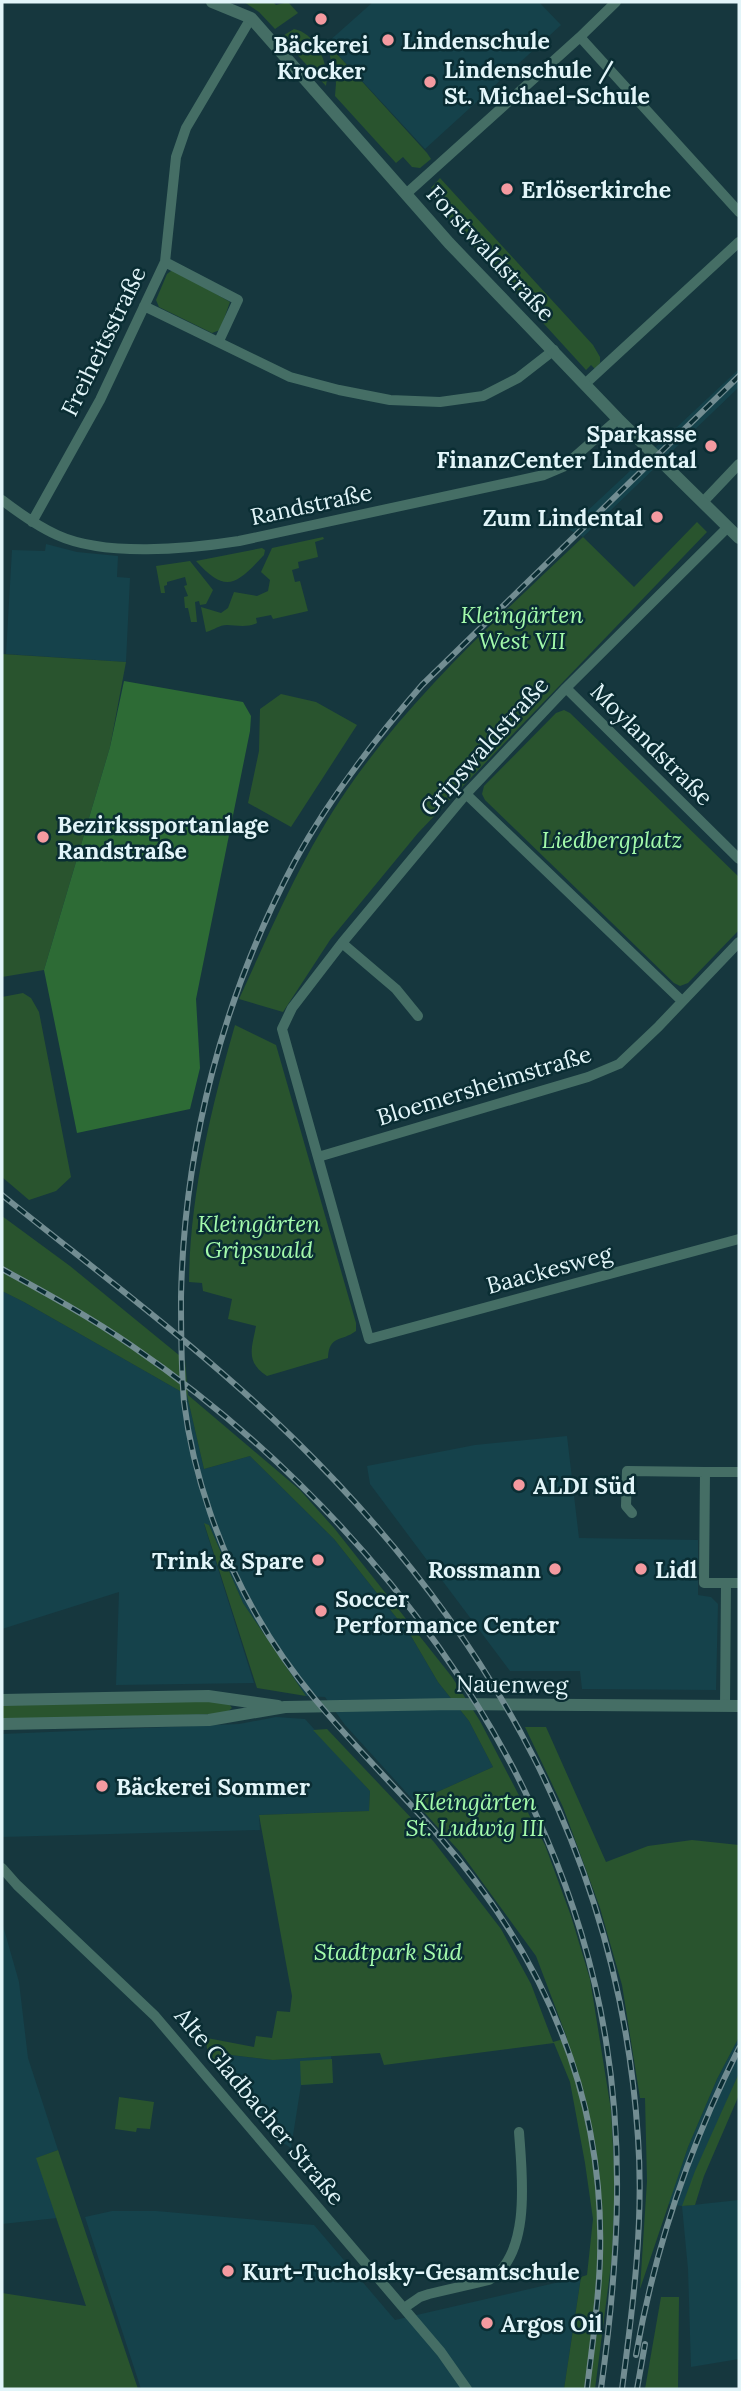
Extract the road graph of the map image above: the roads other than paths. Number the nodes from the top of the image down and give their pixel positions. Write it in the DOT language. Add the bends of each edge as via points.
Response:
graph roads {
  1 [pos="212,2"];
  2 [pos="616,2"];
  3 [pos="251,18"];
  4 [pos="580,37"];
  5 [pos="407,194"];
  6 [pos="739,212"];
  7 [pos="739,242"];
  8 [pos="164,262"];
  9 [pos="144,306"];
  10 [pos="219,341"];
  11 [pos="554,350"];
  12 [pos="586,383"];
  13 [pos="618,419"];
  14 [pos="739,464"];
  15 [pos="2,500"];
  16 [pos="703,502"];
  17 [pos="32,522"];
  18 [pos="728,527"];
  19 [pos="739,538"];
  20 [pos="566,688"];
  21 [pos="466,794"];
  22 [pos="739,859"];
  23 [pos="739,942"];
  24 [pos="342,943"];
  25 [pos="682,1001"];
  26 [pos="418,1016"];
  27 [pos="318,1157"];
  28 [pos="739,1239"];
  29 [pos="369,1339"];
  30 [pos="705,1472"];
  31 [pos="739,1472"];
  32 [pos="632,1513"];
  33 [pos="726,1583"];
  34 [pos="739,1583"];
  35 [pos="2,1700"];
  36 [pos="725,1706"];
  37 [pos="739,1706"];
  38 [pos="285,1707"];
  39 [pos="2,1724"];
  40 [pos="2,1867"];
  41 [pos="519,2132"];
  42 [pos="404,2308"];
  43 [pos="467,2389"];
  1 -- 3 [label="street, Forstwaldstraße"];
  2 -- 4 [label="street"];
  3 -- 5 [label="street, Forstwaldstraße"];
  3 -- 8 [label="street, Freiheitsstraße" via="186,128 176,157"];
  4 -- 5 [label="street"];
  4 -- 6 [label="street"];
  5 -- 11 [label="street, Forstwaldstraße"];
  7 -- 12 [label="street"];
  8 -- 9 [label="street, Freiheitsstraße"];
  8 -- 10 [label="street" via="239,300"];
  9 -- 10 [label="street"];
  9 -- 17 [label="street, Freiheitsstraße" via="100,400"];
  10 -- 11 [label="street" via="290,377 390,400 440,402 483,396 517,379"];
  11 -- 12 [label="street, Forstwaldstraße"];
  12 -- 13 [label="street, Forstwaldstraße"];
  13 -- 16 [label="street, Forstwaldstraße"];
  13 -- 17 [label="street, Randstraße" via="563,467 544,475 239,541 168,549 120,548 80,543"];
  14 -- 16 [label="street"];
  15 -- 17 [label="street, Randstraße"];
  16 -- 18 [label="street, Forstwaldstraße"];
  18 -- 19 [label="street, Forstwaldstraße"];
  18 -- 20 [label="street, Gripswaldstraße"];
  20 -- 21 [label="street, Gripswaldstraße"];
  20 -- 22 [label="street, Moylandstraße"];
  21 -- 24 [label="street, Gripswaldstraße"];
  21 -- 25 [label="street"];
  23 -- 25 [label="street, Bloemersheimstraße"];
  24 -- 26 [label="street" via="396,989"];
  24 -- 27 [label="street, Gripswaldstraße" via="292,1008 282,1029"];
  25 -- 27 [label="street, Bloemersheimstraße" via="619,1063 588,1077"];
  27 -- 29 [label="street, Gripswaldstraße"];
  28 -- 29 [label="street, Baackesweg"];
  30 -- 31 [label="street"];
  30 -- 32 [label="street" via="627,1471 626,1506"];
  30 -- 33 [label="street" via="704,1583"];
  33 -- 34 [label="street"];
  33 -- 36 [label="street"];
  35 -- 38 [label="street, Nauenweg" via="208,1696"];
  36 -- 37 [label="street, Nauenweg"];
  36 -- 38 [label="street, Nauenweg"];
  38 -- 39 [label="street, Nauenweg" via="209,1720"];
  40 -- 42 [label="street, Alte Gladbacher Straße" via="155,2016"];
  41 -- 42 [label="street" via="524,2189 509,2262 489,2280 429,2294"];
  42 -- 43 [label="street, Alte Gladbacher Straße"];
}
